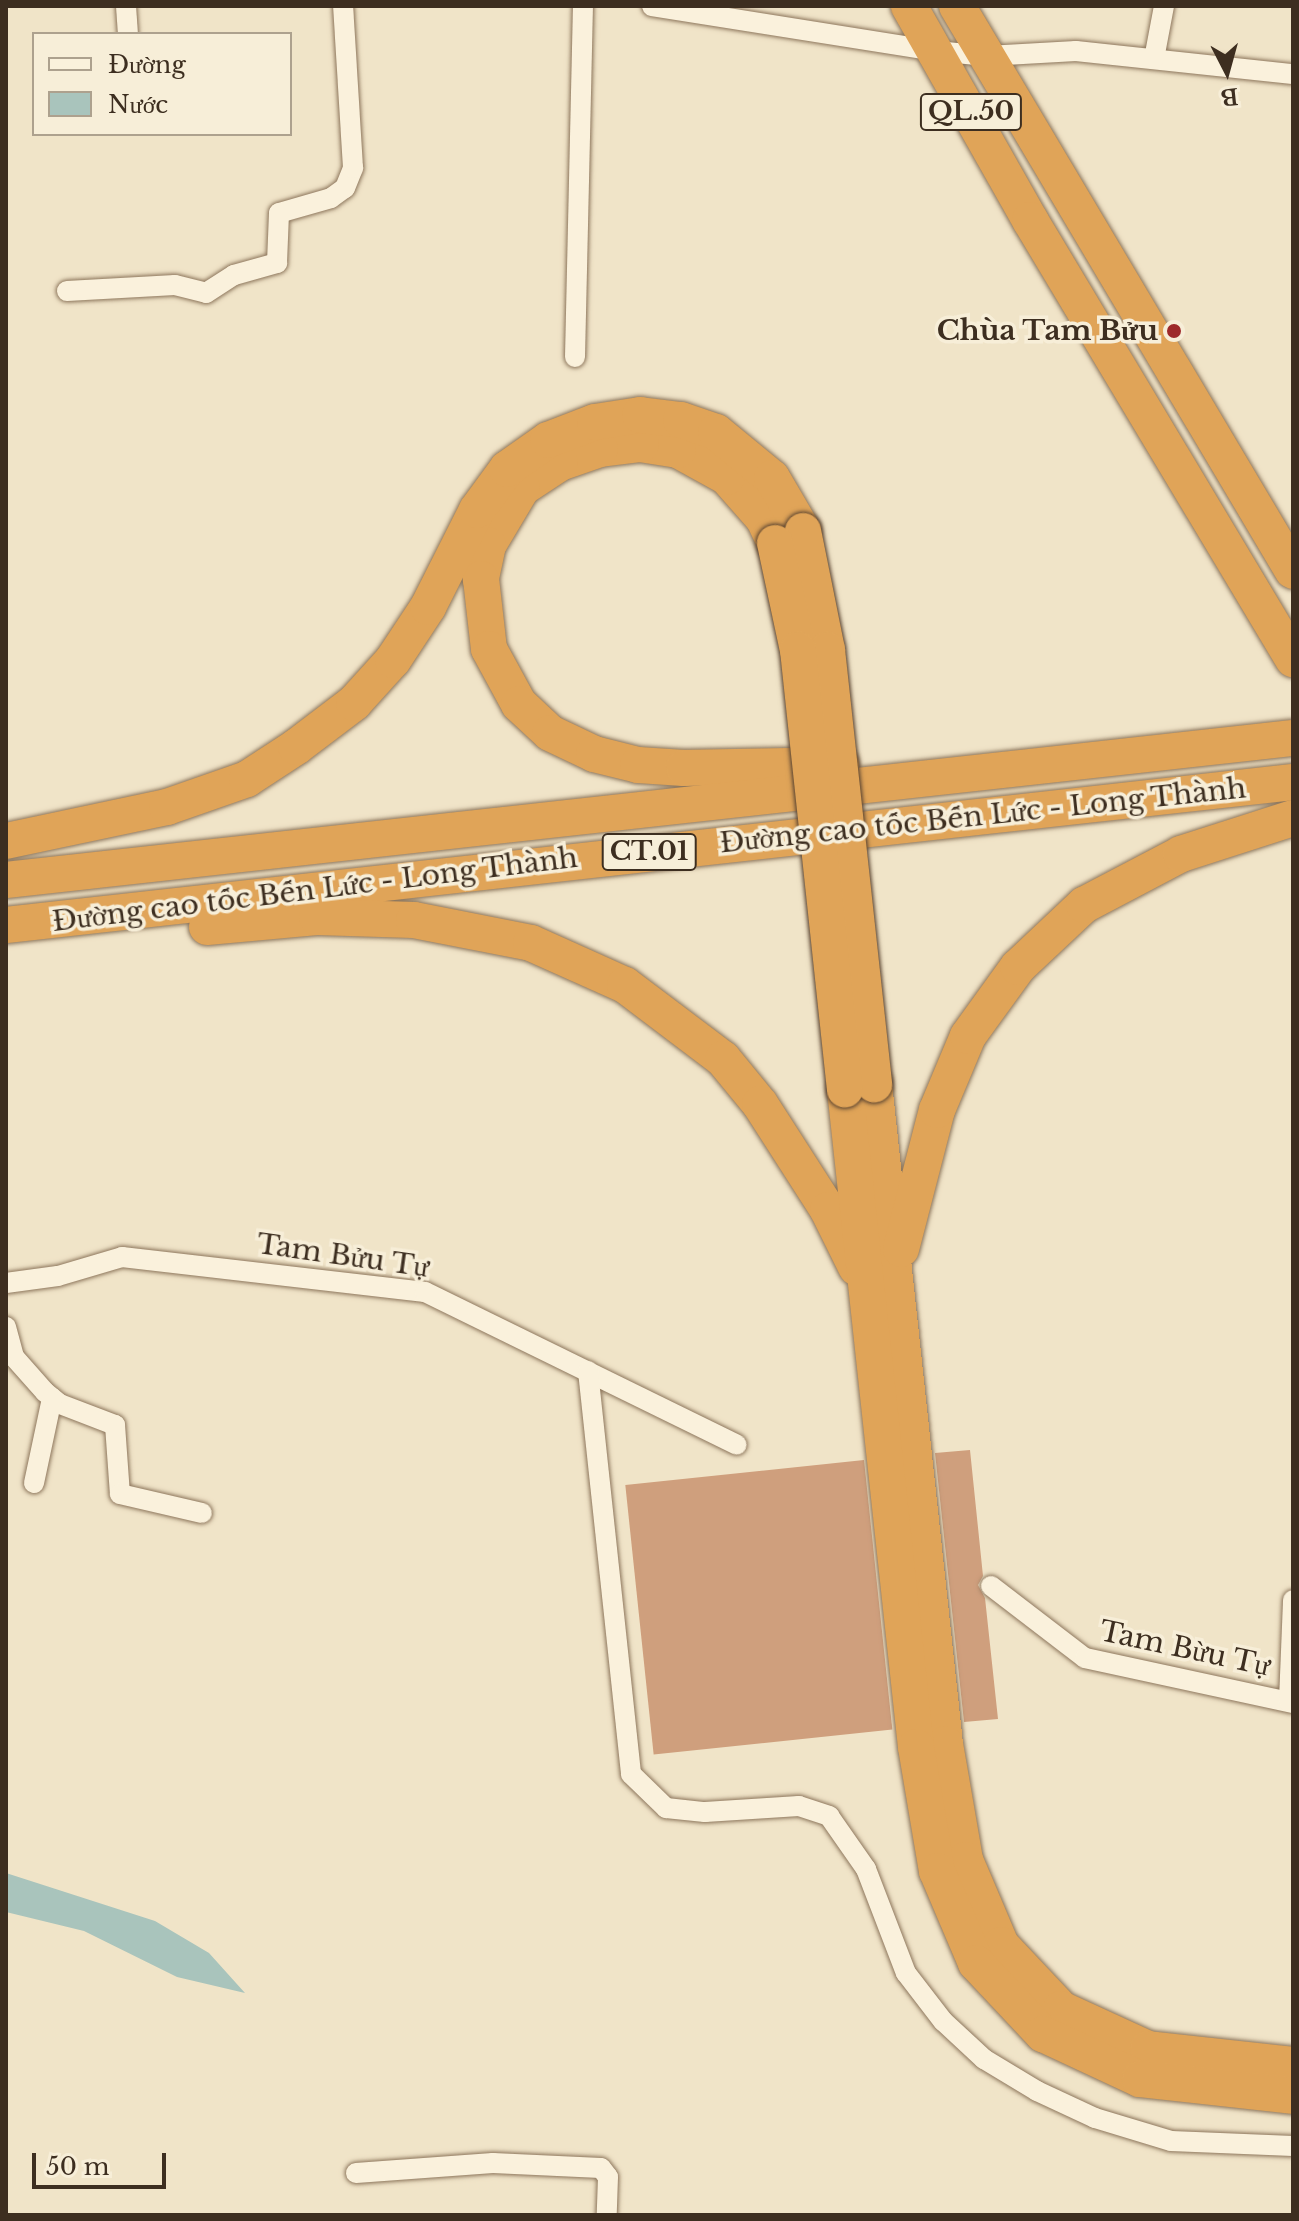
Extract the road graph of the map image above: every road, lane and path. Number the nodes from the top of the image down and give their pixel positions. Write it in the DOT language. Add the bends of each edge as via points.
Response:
graph roads {
  1 [pos="126,6"];
  2 [pos="343,6"];
  3 [pos="583,6"];
  4 [pos="652,6"];
  5 [pos="909,6"];
  6 [pos="957,6"];
  7 [pos="1164,6"];
  8 [pos="128,32"];
  9 [pos="936,51"];
  10 [pos="987,56"];
  11 [pos="1154,59"];
  12 [pos="1293,74"];
  13 [pos="67,291"];
  14 [pos="575,357"];
  15 [pos="789,537"];
  16 [pos="1293,571"];
  17 [pos="1293,659"];
  18 [pos="1293,738"];
  19 [pos="1174,750"];
  20 [pos="1293,782"];
  21 [pos="1293,818"];
  22 [pos="6,841"];
  23 [pos="6,880"];
  24 [pos="6,925"];
  25 [pos="6,942"];
  26 [pos="6,1283"];
  27 [pos="881,1285"];
  28 [pos="6,1327"];
  29 [pos="588,1371"];
  30 [pos="52,1398"];
  31 [pos="737,1445"];
  32 [pos="34,1483"];
  33 [pos="202,1513"];
  34 [pos="991,1586"];
  35 [pos="1293,1600"];
  36 [pos="1291,1702"];
  37 [pos="1293,2065"];
  38 [pos="1293,2096"];
  39 [pos="1293,2146"];
  40 [pos="356,2173"];
  41 [pos="607,2215"];
  1 -- 8 [label="street"];
  2 -- 13 [label="street" via="353,168 345,188 331,198 279,213 277,263 234,275 206,293 175,285"];
  3 -- 14 [label="street"];
  4 -- 9 [label="street"];
  5 -- 9 [label="highway, QL.50"];
  6 -- 10 [label="highway, QL.50"];
  7 -- 11 [label="street"];
  9 -- 10 [label="street"];
  9 -- 17 [label="highway, QL.50"];
  10 -- 11 [label="street" via="1053,50"];
  10 -- 16 [label="highway, QL.50"];
  11 -- 12 [label="street"];
  15 -- 19 [label="highway" via="764,519 738,487 706,462 678,450 641,444 600,449 560,463 522,488 488,545 482,617 500,677 550,733 594,754 638,765 868,767"];
  15 -- 22 [label="highway" via="772,478 716,432 681,420 640,415 595,422 548,440 507,469 477,510 428,607 393,660 354,703 308,738 247,779 167,807"];
  15 -- 27 [label="highway, bridge" via="798,650"];
  18 -- 19 [label="highway, Đường cao tốc Bến Lức - Long Thành / CT.01"];
  19 -- 23 [label="highway, Đường cao tốc Bến Lức - Long Thành / CT.01"];
  20 -- 24 [label="highway, Đường cao tốc Bến Lức - Long Thành / CT.01"];
  21 -- 27 [label="highway" via="1181,854 1084,905 1018,967 968,1036 927,1136"];
  25 -- 27 [label="highway" via="317,917 414,920 531,943 625,985 723,1059"];
  26 -- 29 [label="street, Tam Bửu Tự" via="58,1276 122,1257 425,1292"];
  27 -- 37 [label="highway" via="965,1860 1001,1945 1061,2009 1148,2049"];
  27 -- 38 [label="highway" via="919,1763 937,1871 976,1963 1043,2034 1140,2079"];
  28 -- 30 [label="street" via="14,1357"];
  29 -- 31 [label="street, Tam Bửu Tự"];
  29 -- 39 [label="street" via="631,1774 666,1808 705,1812 799,1806 829,1816 866,1869 906,1973 943,2021 984,2059 1037,2091 1095,2118 1171,2141"];
  30 -- 32 [label="street"];
  30 -- 33 [label="street" via="115,1425 120,1494"];
  34 -- 36 [label="street, Tam Bừu Tự" via="1085,1658"];
  35 -- 36 [label="street"];
  40 -- 41 [label="street" via="493,2163 601,2168 608,2177"];
}
